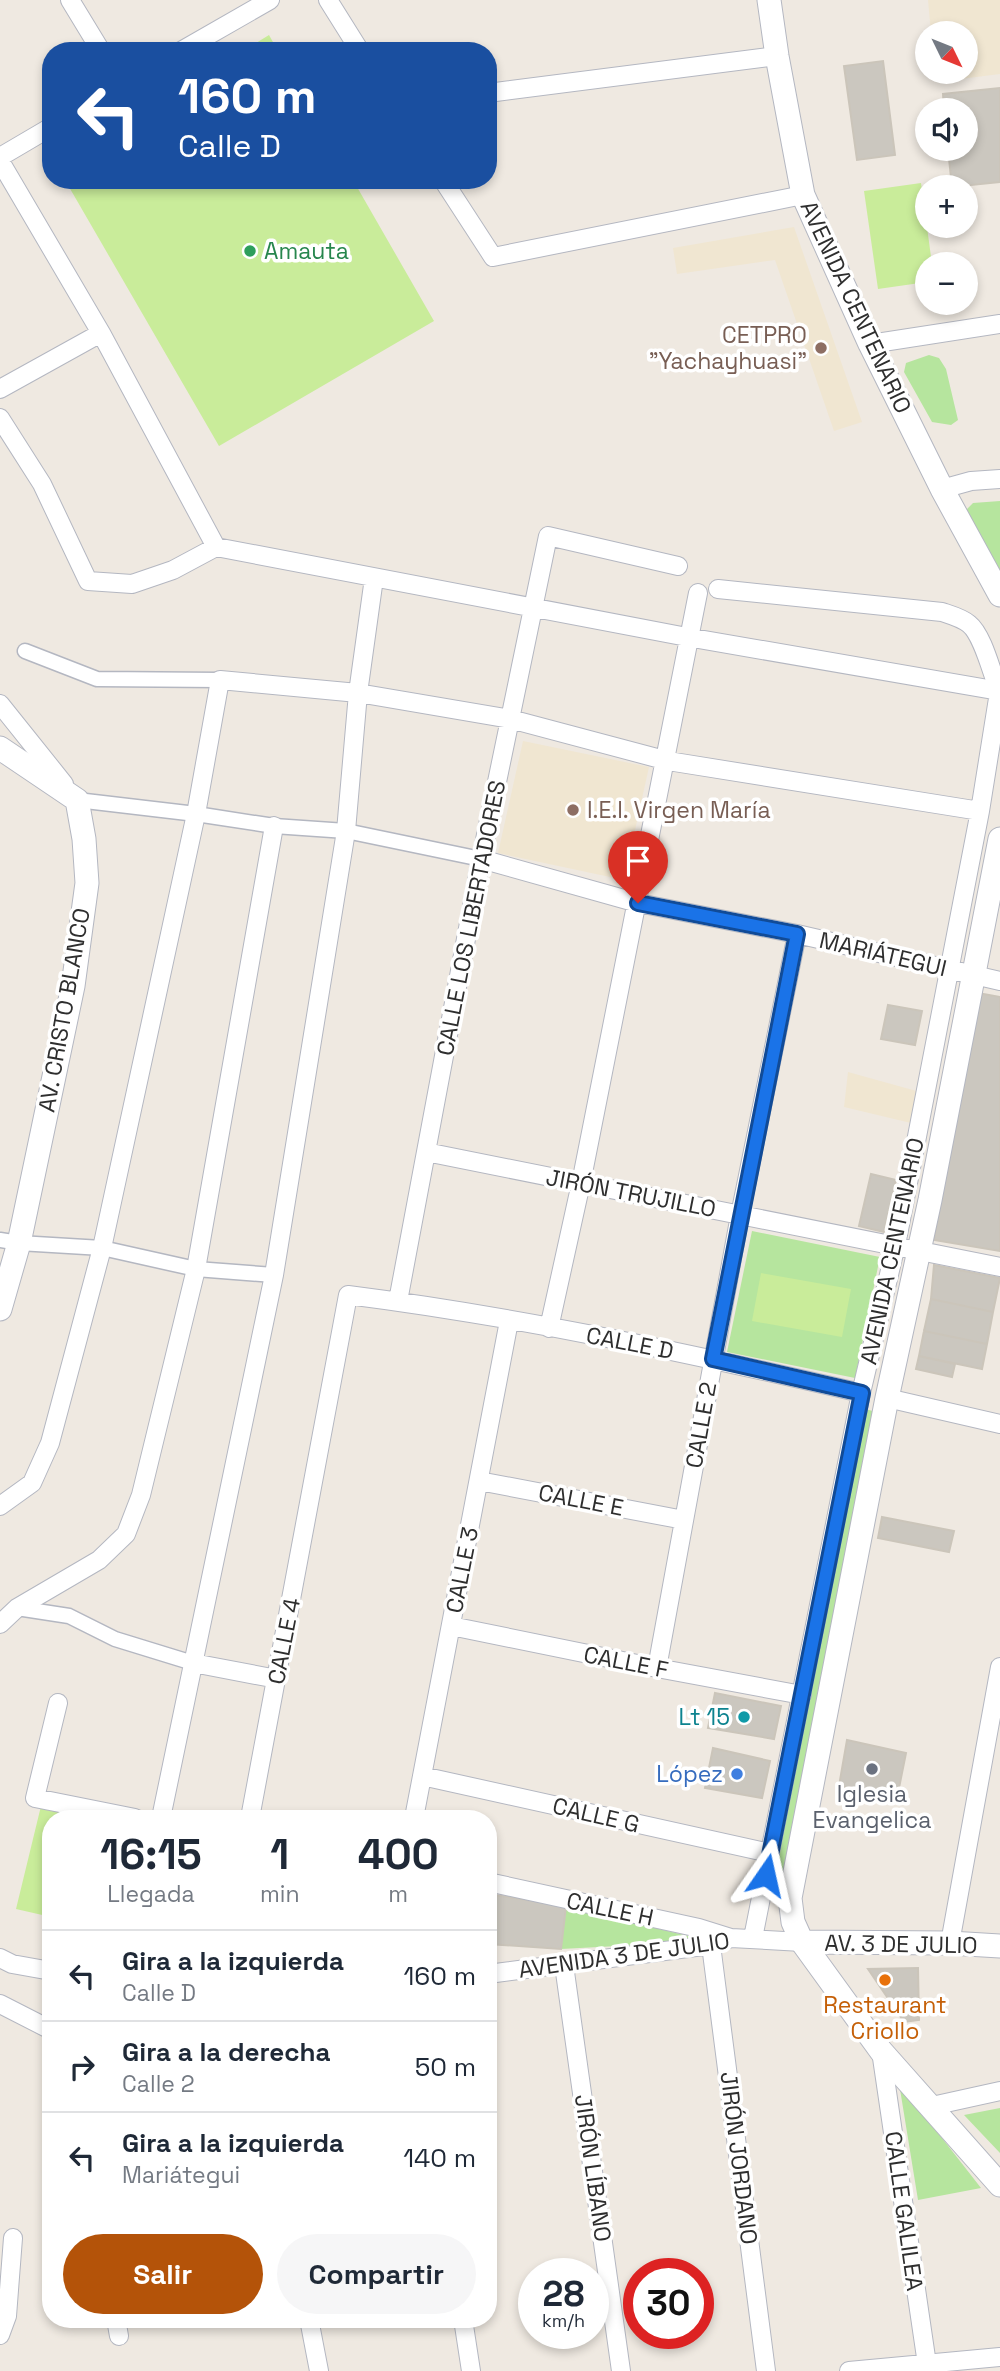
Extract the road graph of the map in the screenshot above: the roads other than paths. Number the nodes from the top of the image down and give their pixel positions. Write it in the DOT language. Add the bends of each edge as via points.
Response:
graph roads {
  1 [pos="70,0"];
  2 [pos="270,0"];
  3 [pos="328,0"];
  4 [pos="769,0"];
  5 [pos="96,42"];
  6 [pos="197,42"];
  7 [pos="354,42"];
  8 [pos="777,56"];
  9 [pos="497,92"];
  10 [pos="42,133"];
  11 [pos="0,159"];
  12 [pos="449,189"];
  13 [pos="803,195"];
  14 [pos="1000,324"];
  15 [pos="101,333"];
  16 [pos="870,344"];
  17 [pos="0,389"];
  18 [pos="0,418"];
  19 [pos="1000,479"];
  20 [pos="942,489"];
  21 [pos="216,547"];
  22 [pos="678,566"];
  23 [pos="374,578"];
  24 [pos="718,589"];
  25 [pos="698,593"];
  26 [pos="1000,595"];
  27 [pos="533,608"];
  28 [pos="687,638"];
  29 [pos="25,651"];
  30 [pos="220,680"];
  31 [pos="999,689"];
  32 [pos="358,693"];
  33 [pos="0,704"];
  34 [pos="510,719"];
  35 [pos="0,748"];
  36 [pos="664,760"];
  37 [pos="77,800"];
  38 [pos="980,811"];
  39 [pos="197,814"];
  40 [pos="274,826"];
  41 [pos="346,831"];
  42 [pos="1000,839"];
  43 [pos="481,859"];
  44 [pos="636,902"];
  45 [pos="797,934"];
  46 [pos="949,969"];
  47 [pos="972,975"];
  48 [pos="1000,981"];
  49 [pos="426,1152"];
  50 [pos="581,1183"];
  51 [pos="740,1215"];
  52 [pos="9,1241"];
  53 [pos="896,1245"];
  54 [pos="102,1248"];
  55 [pos="919,1250"];
  56 [pos="1000,1267"];
  57 [pos="196,1269"];
  58 [pos="274,1275"];
  59 [pos="398,1301"];
  60 [pos="0,1309"];
  61 [pos="509,1321"];
  62 [pos="549,1328"];
  63 [pos="713,1359"];
  64 [pos="862,1393"];
  65 [pos="887,1398"];
  66 [pos="1000,1424"];
  67 [pos="479,1480"];
  68 [pos="0,1506"];
  69 [pos="684,1520"];
  70 [pos="17,1608"];
  71 [pos="0,1625"];
  72 [pos="451,1626"];
  73 [pos="193,1663"];
  74 [pos="1000,1667"];
  75 [pos="656,1668"];
  76 [pos="277,1679"];
  77 [pos="802,1695"];
  78 [pos="58,1703"];
  79 [pos="422,1776"];
  80 [pos="95,1810"];
  81 [pos="163,1810"];
  82 [pos="252,1810"];
  83 [pos="416,1810"];
  84 [pos="771,1853"];
  85 [pos="497,1884"];
  86 [pos="731,1938"];
  87 [pos="753,1938"];
  88 [pos="802,1942"];
  89 [pos="950,1943"];
  90 [pos="711,1945"];
  91 [pos="1000,1946"];
  92 [pos="0,1958"];
  93 [pos="564,1965"];
  94 [pos="42,1969"];
  95 [pos="497,1973"];
  96 [pos="0,2004"];
  97 [pos="42,2025"];
  98 [pos="881,2051"];
  99 [pos="1000,2091"];
  100 [pos="932,2106"];
  101 [pos="1000,2185"];
  102 [pos="13,2238"];
  103 [pos="311,2328"];
  104 [pos="464,2328"];
  105 [pos="0,2335"];
  106 [pos="1000,2357"];
  107 [pos="927,2368"];
  108 [pos="319,2371"];
  109 [pos="471,2371"];
  110 [pos="621,2371"];
  111 [pos="766,2371"];
  112 [pos="849,2371"];
  1 -- 5 [label="street"];
  2 -- 6 [label="street"];
  3 -- 7 [label="street"];
  4 -- 8 [label="street, AVENIDA CENTENARIO"];
  8 -- 9 [label="street"];
  8 -- 13 [label="street, AVENIDA CENTENARIO"];
  10 -- 11 [label="street"];
  11 -- 15 [label="street"];
  12 -- 13 [label="street" via="493,257"];
  13 -- 16 [label="street, AVENIDA CENTENARIO"];
  14 -- 16 [label="street"];
  15 -- 17 [label="street"];
  15 -- 21 [label="street"];
  16 -- 20 [label="street, AVENIDA CENTENARIO"];
  18 -- 21 [label="street" via="41,484 88,581 132,584 173,570"];
  19 -- 20 [label="street"];
  20 -- 26 [label="street, AVENIDA CENTENARIO"];
  21 -- 23 [label="street"];
  22 -- 27 [label="street, CALLE LOS LIBERTADORES" via="548,536"];
  23 -- 27 [label="street"];
  23 -- 32 [label="street"];
  24 -- 31 [label="street" via="943,612 968,623 977,635"];
  25 -- 28 [label="street"];
  27 -- 28 [label="street"];
  27 -- 34 [label="street, CALLE LOS LIBERTADORES"];
  28 -- 31 [label="street"];
  28 -- 36 [label="street"];
  29 -- 30 [label="street" via="97,680"];
  30 -- 32 [label="street"];
  30 -- 39 [label="street"];
  31 -- 38 [label="street, AVENIDA CENTENARIO"];
  32 -- 34 [label="street"];
  32 -- 41 [label="street"];
  33 -- 37 [label="street"];
  34 -- 36 [label="street"];
  34 -- 43 [label="street, CALLE LOS LIBERTADORES"];
  35 -- 37 [label="street"];
  36 -- 38 [label="street"];
  36 -- 44 [label="street"];
  37 -- 39 [label="street"];
  37 -- 52 [label="street, AV. CRISTO BLANCO" via="87,883 73,986"];
  38 -- 46 [label="street, AVENIDA CENTENARIO"];
  39 -- 40 [label="street"];
  39 -- 54 [label="street"];
  40 -- 41 [label="street"];
  40 -- 57 [label="street"];
  41 -- 43 [label="street"];
  41 -- 58 [label="street"];
  42 -- 47 [label="street, AVENIDA CENTENARIO"];
  43 -- 44 [label="street, MARIÁTEGUI"];
  43 -- 49 [label="street, CALLE LOS LIBERTADORES"];
  44 -- 45 [label="street, MARIÁTEGUI"];
  44 -- 50 [label="street"];
  45 -- 46 [label="street, MARIÁTEGUI"];
  45 -- 51 [label="street, CALLE 2"];
  46 -- 47 [label="street, MARIÁTEGUI"];
  46 -- 53 [label="street, AVENIDA CENTENARIO"];
  47 -- 48 [label="street, MARIÁTEGUI"];
  47 -- 55 [label="street, AVENIDA CENTENARIO"];
  49 -- 50 [label="street, JIRÓN TRUJILLO"];
  49 -- 59 [label="street, CALLE LOS LIBERTADORES"];
  50 -- 51 [label="street, JIRÓN TRUJILLO"];
  50 -- 62 [label="street"];
  51 -- 53 [label="street, JIRÓN TRUJILLO"];
  51 -- 63 [label="street, CALLE 2"];
  52 -- 54 [label="street"];
  52 -- 60 [label="street, AV. CRISTO BLANCO"];
  53 -- 55 [label="street, JIRÓN TRUJILLO"];
  53 -- 64 [label="street, AVENIDA CENTENARIO"];
  54 -- 57 [label="street"];
  54 -- 68 [label="street" via="50,1443 32,1483"];
  55 -- 56 [label="street, JIRÓN TRUJILLO"];
  55 -- 65 [label="street, AVENIDA CENTENARIO"];
  57 -- 58 [label="street"];
  57 -- 70 [label="street" via="141,1495 125,1534 99,1560"];
  58 -- 73 [label="street"];
  59 -- 61 [label="street, CALLE D"];
  59 -- 76 [label="street, CALLE 4" via="348,1295"];
  61 -- 62 [label="street, CALLE D"];
  61 -- 67 [label="street, CALLE 3"];
  62 -- 63 [label="street, CALLE D"];
  63 -- 64 [label="street, CALLE D"];
  63 -- 69 [label="street, CALLE 2"];
  64 -- 77 [label="street, AVENIDA CENTENARIO"];
  65 -- 66 [label="street"];
  65 -- 88 [label="street, AVENIDA CENTENARIO" via="790,1898"];
  67 -- 69 [label="street, CALLE E"];
  67 -- 72 [label="street, CALLE 3"];
  69 -- 75 [label="street, CALLE 2"];
  70 -- 71 [label="street"];
  70 -- 73 [label="street" via="69,1616 115,1639"];
  72 -- 75 [label="street, CALLE F"];
  72 -- 79 [label="street, CALLE 3"];
  73 -- 76 [label="street"];
  73 -- 81 [label="street"];
  74 -- 89 [label="street"];
  75 -- 77 [label="street, CALLE F"];
  76 -- 82 [label="street, CALLE 4"];
  77 -- 84 [label="street, AVENIDA CENTENARIO"];
  78 -- 80 [label="street" via="35,1798"];
  79 -- 83 [label="street, CALLE 3"];
  79 -- 84 [label="street, CALLE G"];
  84 -- 87 [label="street, AVENIDA CENTENARIO"];
  85 -- 86 [label="street, CALLE H"];
  86 -- 87 [label="street, AVENIDA 3 DE JULIO"];
  86 -- 90 [label="street, AVENIDA 3 DE JULIO"];
  87 -- 88 [label="street, AVENIDA 3 DE JULIO"];
  88 -- 89 [label="street, AV. 3 DE JULIO"];
  88 -- 98 [label="street, AVENIDA CENTENARIO"];
  89 -- 91 [label="street, AV. 3 DE JULIO"];
  90 -- 93 [label="street, AVENIDA 3 DE JULIO"];
  90 -- 111 [label="street, JIRÓN JORDANO"];
  92 -- 94 [label="street"];
  93 -- 95 [label="street, AVENIDA 3 DE JULIO"];
  93 -- 110 [label="street, JIRÓN LÍBANO"];
  96 -- 97 [label="street"];
  98 -- 100 [label="street, AVENIDA CENTENARIO"];
  98 -- 107 [label="street, CALLE GALILEA"];
  99 -- 100 [label="street"];
  100 -- 101 [label="street, AVENIDA CENTENARIO"];
  102 -- 105 [label="street" via="7,2316"];
  103 -- 108 [label="street"];
  104 -- 109 [label="street"];
  106 -- 107 [label="street"];
  107 -- 112 [label="street"];
}
